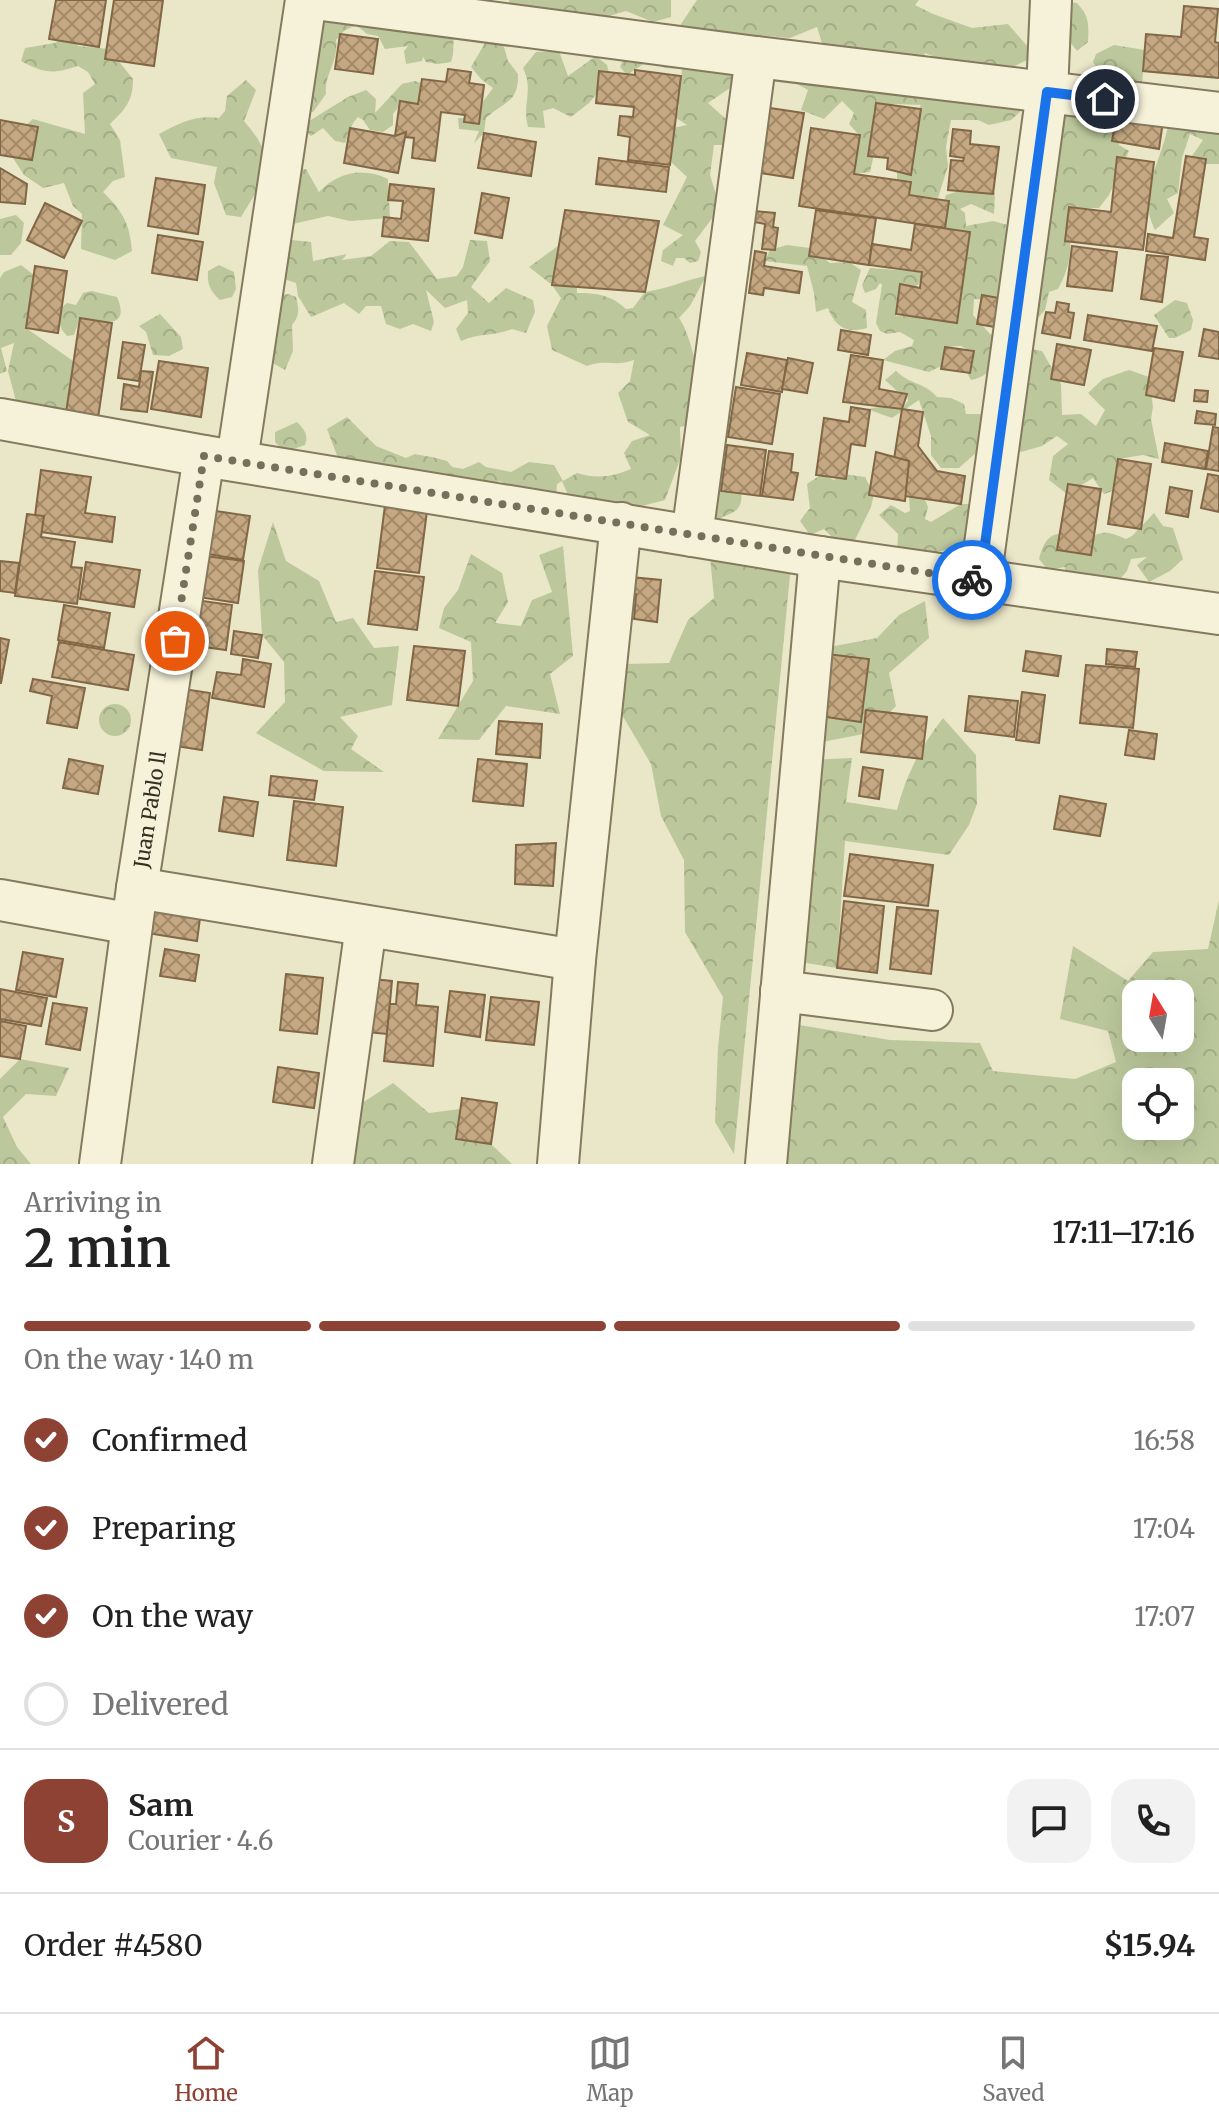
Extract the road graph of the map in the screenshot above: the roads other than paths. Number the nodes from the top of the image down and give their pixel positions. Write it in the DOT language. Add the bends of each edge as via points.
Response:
graph roads {
  1 [pos="306,0"];
  2 [pos="322,0"];
  3 [pos="1051,0"];
  4 [pos="756,57"];
  5 [pos="1047,92"];
  6 [pos="1219,113"];
  7 [pos="0,419"];
  8 [pos="221,458"];
  9 [pos="621,523"];
  10 [pos="692,536"];
  11 [pos="820,557"];
  12 [pos="980,581"];
  13 [pos="1219,614"];
  14 [pos="0,900"];
  15 [pos="134,906"];
  16 [pos="366,926"];
  17 [pos="575,960"];
  18 [pos="781,991"];
  19 [pos="932,1010"];
  20 [pos="100,1164"];
  21 [pos="333,1164"];
  22 [pos="558,1164"];
  23 [pos="766,1164"];
  1 -- 8 [label="street, Juan Pablo ll"];
  2 -- 4 [label="street"];
  3 -- 5 [label="street"];
  4 -- 5 [label="street"];
  4 -- 10 [label="street"];
  5 -- 6 [label="street"];
  5 -- 12 [label="street"];
  7 -- 8 [label="street"];
  8 -- 9 [label="street"];
  8 -- 15 [label="street, Juan Pablo ll"];
  9 -- 10 [label="street"];
  9 -- 17 [label="street"];
  10 -- 11 [label="street"];
  11 -- 12 [label="street"];
  11 -- 18 [label="street"];
  12 -- 13 [label="street"];
  14 -- 15 [label="street"];
  15 -- 16 [label="street"];
  15 -- 20 [label="street, Juan Pablo ll"];
  16 -- 17 [label="street"];
  16 -- 21 [label="street"];
  17 -- 22 [label="street"];
  18 -- 19 [label="street"];
  18 -- 23 [label="street"];
}
